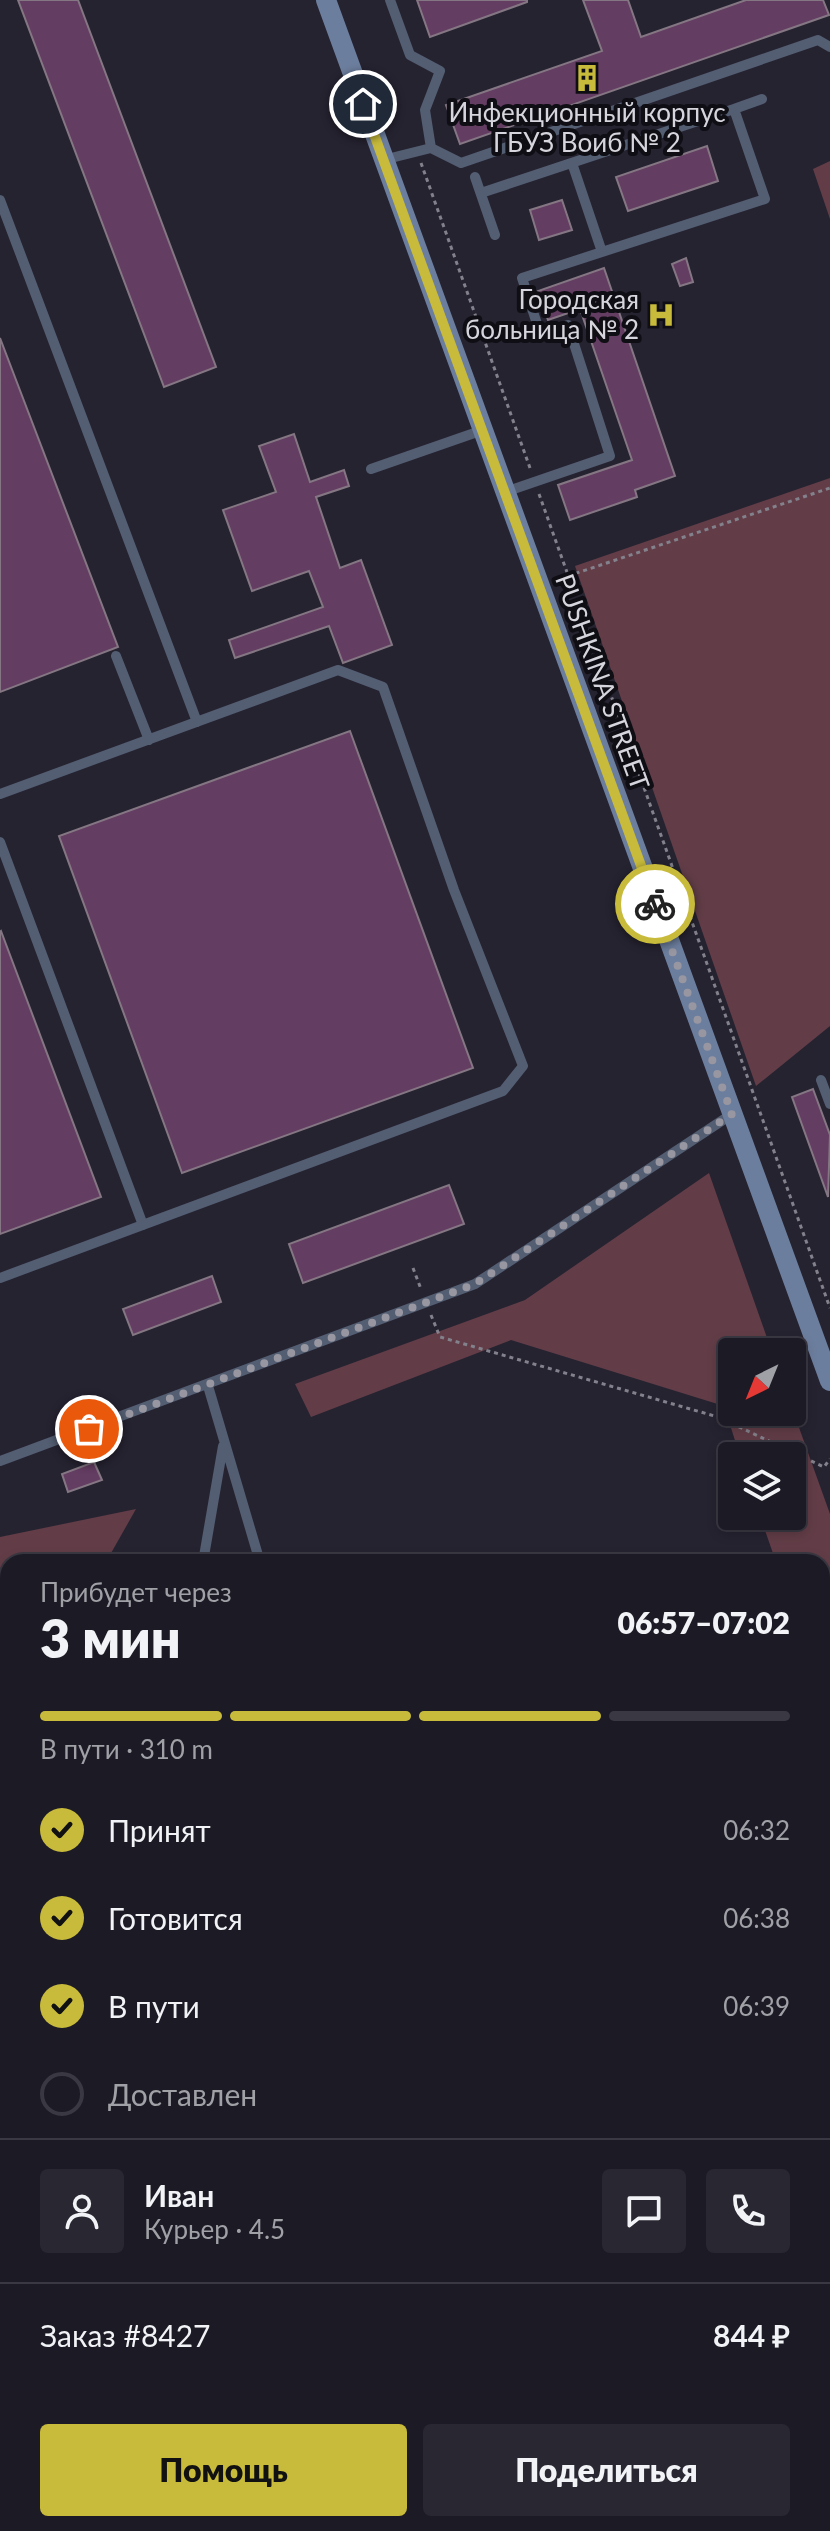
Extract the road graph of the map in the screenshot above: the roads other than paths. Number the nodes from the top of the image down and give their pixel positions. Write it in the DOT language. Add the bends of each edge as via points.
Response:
graph roads {
  1 [pos="326,0"];
  2 [pos="390,0"];
  3 [pos="830,46"];
  4 [pos="762,99"];
  5 [pos="734,109"];
  6 [pos="431,148"];
  7 [pos="383,160"];
  8 [pos="572,163"];
  9 [pos="475,177"];
  10 [pos="481,193"];
  11 [pos="0,200"];
  12 [pos="495,235"];
  13 [pos="602,252"];
  14 [pos="483,430"];
  15 [pos="371,469"];
  16 [pos="505,492"];
  17 [pos="116,656"];
  18 [pos="197,722"];
  19 [pos="149,740"];
  20 [pos="0,794"];
  21 [pos="0,842"];
  22 [pos="821,1080"];
  23 [pos="830,1104"];
  24 [pos="732,1114"];
  25 [pos="143,1225"];
  26 [pos="0,1278"];
  27 [pos="830,1381"];
  28 [pos="208,1386"];
  29 [pos="224,1444"];
  30 [pos="0,1461"];
  31 [pos="204,1554"];
  32 [pos="258,1554"];
  1 -- 7 [label="main road, PUSHKINA STREET"];
  2 -- 6 [label="lane" via="410,55 440,71 425,110"];
  3 -- 6 [label="lane" via="818,40 461,163"];
  4 -- 5 [label="lane"];
  5 -- 8 [label="lane"];
  5 -- 13 [label="lane" via="765,199"];
  6 -- 7 [label="lane"];
  7 -- 14 [label="main road, PUSHKINA STREET"];
  8 -- 10 [label="lane"];
  8 -- 13 [label="lane"];
  9 -- 10 [label="lane"];
  10 -- 12 [label="lane"];
  11 -- 18 [label="lane"];
  13 -- 16 [label="lane" via="522,278 540,333 568,325 610,456"];
  14 -- 15 [label="lane"];
  14 -- 16 [label="main road, PUSHKINA STREET"];
  16 -- 24 [label="main road, PUSHKINA STREET"];
  17 -- 19 [label="lane"];
  18 -- 19 [label="lane"];
  18 -- 25 [label="lane" via="338,670 383,687 523,1066 503,1091"];
  19 -- 20 [label="lane"];
  21 -- 25 [label="lane"];
  22 -- 23 [label="lane"];
  24 -- 27 [label="main road, PUSHKINA STREET"];
  24 -- 28 [label="lane" via="475,1284"];
  25 -- 26 [label="lane"];
  28 -- 29 [label="lane"];
  28 -- 30 [label="lane"];
  29 -- 31 [label="lane"];
  29 -- 32 [label="lane"];
}
